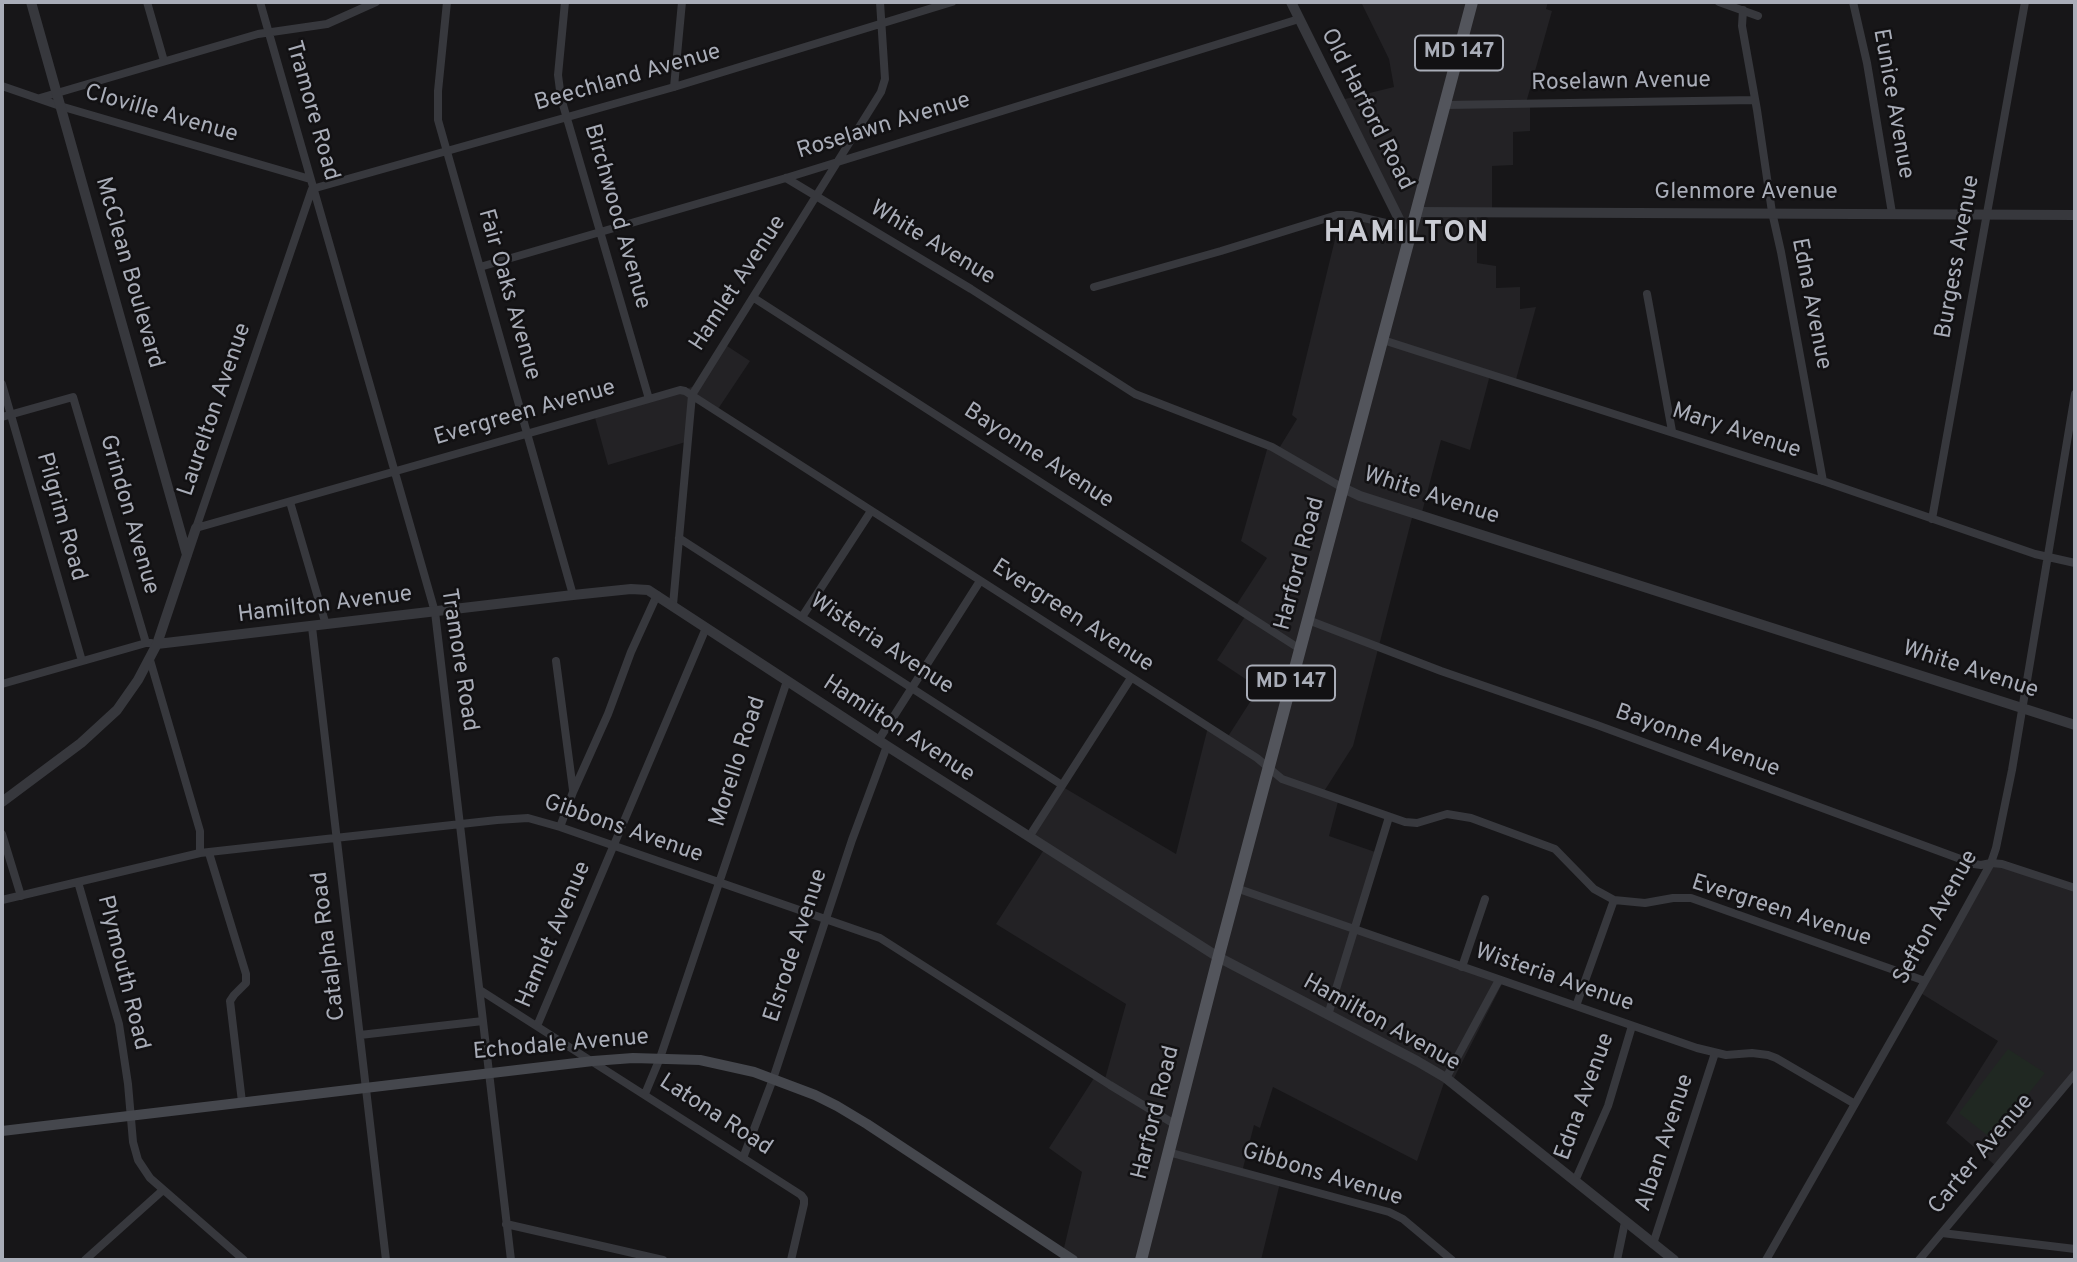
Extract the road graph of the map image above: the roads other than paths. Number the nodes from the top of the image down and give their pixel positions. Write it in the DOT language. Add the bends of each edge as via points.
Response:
graph roads {
  1 [pos="31,2"];
  2 [pos="147,2"];
  3 [pos="260,2"];
  4 [pos="376,2"];
  5 [pos="447,2"];
  6 [pos="565,2"];
  7 [pos="682,2"];
  8 [pos="880,2"];
  9 [pos="952,2"];
  10 [pos="1291,2"];
  11 [pos="1472,2"];
  12 [pos="1719,2"];
  13 [pos="1853,2"];
  14 [pos="2025,2"];
  15 [pos="1743,10"];
  16 [pos="1758,16"];
  17 [pos="1299,19"];
  18 [pos="881,24"];
  19 [pos="269,32"];
  20 [pos="164,61"];
  21 [pos="2,86"];
  22 [pos="674,87"];
  23 [pos="57,92"];
  24 [pos="40,98"];
  25 [pos="1755,100"];
  26 [pos="1446,105"];
  27 [pos="60,106"];
  28 [pos="567,117"];
  29 [pos="446,151"];
  30 [pos="839,160"];
  31 [pos="786,178"];
  32 [pos="310,179"];
  33 [pos="313,189"];
  34 [pos="817,197"];
  35 [pos="1417,212"];
  36 [pos="1772,212"];
  37 [pos="1892,213"];
  38 [pos="1986,214"];
  39 [pos="2075,215"];
  40 [pos="1407,229"];
  41 [pos="601,233"];
  42 [pos="480,267"];
  43 [pos="1094,287"];
  44 [pos="1647,294"];
  45 [pos="754,298"];
  46 [pos="1383,340"];
  47 [pos="2,384"];
  48 [pos="2075,394"];
  49 [pos="692,395"];
  50 [pos="649,399"];
  51 [pos="6,416"];
  52 [pos="1672,431"];
  53 [pos="528,433"];
  54 [pos="395,472"];
  55 [pos="1823,481"];
  56 [pos="1343,488"];
  57 [pos="290,502"];
  58 [pos="871,511"];
  59 [pos="1931,519"];
  60 [pos="196,528"];
  61 [pos="679,538"];
  62 [pos="187,555"];
  63 [pos="2047,558"];
  64 [pos="2075,563"];
  65 [pos="980,581"];
  66 [pos="573,595"];
  67 [pos="657,595"];
  68 [pos="673,605"];
  69 [pos="435,612"];
  70 [pos="802,617"];
  71 [pos="1308,620"];
  72 [pos="326,625"];
  73 [pos="312,627"];
  74 [pos="706,628"];
  75 [pos="146,643"];
  76 [pos="158,644"];
  77 [pos="1300,649"];
  78 [pos="150,660"];
  79 [pos="82,661"];
  80 [pos="556,661"];
  81 [pos="1132,678"];
  82 [pos="787,681"];
  83 [pos="2,684"];
  84 [pos="912,688"];
  85 [pos="2021,707"];
  86 [pos="2075,725"];
  87 [pos="883,743"];
  88 [pos="1269,768"];
  89 [pos="1062,785"];
  90 [pos="573,792"];
  91 [pos="2,802"];
  92 [pos="1390,817"];
  93 [pos="459,824"];
  94 [pos="560,827"];
  95 [pos="2,834"];
  96 [pos="1029,837"];
  97 [pos="336,839"];
  98 [pos="614,846"];
  99 [pos="205,853"];
  100 [pos="1991,863"];
  101 [pos="78,882"];
  102 [pos="719,883"];
  103 [pos="1237,888"];
  104 [pos="2075,888"];
  105 [pos="21,896"];
  106 [pos="1485,899"];
  107 [pos="2,900"];
  108 [pos="1614,900"];
  109 [pos="826,919"];
  110 [pos="1354,930"];
  111 [pos="1218,957"];
  112 [pos="1462,967"];
  113 [pos="1499,980"];
  114 [pos="1925,981"];
  115 [pos="480,990"];
  116 [pos="1576,1006"];
  117 [pos="1328,1015"];
  118 [pos="483,1021"];
  119 [pos="537,1026"];
  120 [pos="1632,1026"];
  121 [pos="360,1035"];
  122 [pos="1715,1053"];
  123 [pos="660,1058"];
  124 [pos="593,1061"];
  125 [pos="490,1074"];
  126 [pos="2075,1074"];
  127 [pos="1446,1078"];
  128 [pos="773,1079"];
  129 [pos="366,1087"];
  130 [pos="645,1094"];
  131 [pos="242,1102"];
  132 [pos="1855,1104"];
  133 [pos="130,1116"];
  134 [pos="1176,1125"];
  135 [pos="2,1131"];
  136 [pos="1168,1152"];
  137 [pos="743,1158"];
  138 [pos="1574,1181"];
  139 [pos="163,1190"];
  140 [pos="1625,1222"];
  141 [pos="506,1224"];
  142 [pos="1942,1233"];
  143 [pos="1653,1244"];
  144 [pos="2075,1249"];
  145 [pos="85,1260"];
  146 [pos="244,1260"];
  147 [pos="386,1260"];
  148 [pos="511,1260"];
  149 [pos="663,1260"];
  150 [pos="791,1260"];
  151 [pos="1073,1260"];
  152 [pos="1141,1260"];
  153 [pos="1452,1260"];
  154 [pos="1617,1260"];
  155 [pos="1674,1260"];
  156 [pos="1766,1260"];
  157 [pos="1919,1260"];
  1 -- 23 [label="street, McClean Boulevard"];
  2 -- 20 [label="street"];
  3 -- 19 [label="street, Tramore Road"];
  4 -- 19 [label="street" via="327,24"];
  5 -- 29 [label="street, Fair Oaks Avenue" via="437,109"];
  6 -- 28 [label="street, Birchwood Avenue" via="558,75"];
  7 -- 22 [label="street"];
  8 -- 18 [label="street, Hamlet Avenue"];
  9 -- 18 [label="street, Beechland Avenue"];
  10 -- 17 [label="street, Old Harford Road"];
  11 -- 26 [label="main road, Harford Road / MD 147"];
  12 -- 15 [label="street"];
  13 -- 37 [label="street, Eunice Avenue"];
  14 -- 38 [label="street, Burgess Avenue"];
  15 -- 16 [label="street"];
  15 -- 25 [label="street, Edna Avenue"];
  17 -- 30 [label="street, Roselawn Avenue"];
  17 -- 40 [label="street, Old Harford Road"];
  18 -- 22 [label="street, Beechland Avenue"];
  18 -- 30 [label="street, Hamlet Avenue" via="884,86"];
  19 -- 20 [label="street"];
  19 -- 32 [label="street, Tramore Road"];
  20 -- 23 [label="street"];
  21 -- 24 [label="street, Cloville Avenue"];
  22 -- 28 [label="street, Beechland Avenue"];
  23 -- 24 [label="street"];
  23 -- 27 [label="street, McClean Boulevard"];
  24 -- 27 [label="street, Cloville Avenue"];
  25 -- 26 [label="street, Roselawn Avenue"];
  25 -- 36 [label="street, Edna Avenue"];
  26 -- 35 [label="main road, Harford Road / MD 147"];
  27 -- 32 [label="street, Cloville Avenue"];
  27 -- 62 [label="street, McClean Boulevard"];
  28 -- 29 [label="street, Beechland Avenue"];
  28 -- 41 [label="street, Birchwood Avenue"];
  29 -- 33 [label="street, Beechland Avenue"];
  29 -- 42 [label="street, Fair Oaks Avenue"];
  30 -- 31 [label="street, Roselawn Avenue"];
  30 -- 34 [label="street, Hamlet Avenue"];
  31 -- 34 [label="street, White Avenue"];
  31 -- 41 [label="street, Roselawn Avenue"];
  32 -- 33 [label="street, Tramore Road"];
  33 -- 54 [label="street, Tramore Road"];
  33 -- 60 [label="street, Laurelton Avenue"];
  34 -- 45 [label="street, Hamlet Avenue"];
  34 -- 56 [label="street, White Avenue" via="1135,394 1272,447"];
  35 -- 36 [label="street, Glenmore Avenue"];
  35 -- 40 [label="main road, Harford Road / MD 147"];
  36 -- 37 [label="street, Glenmore Avenue"];
  36 -- 55 [label="street, Edna Avenue"];
  37 -- 38 [label="street, Glenmore Avenue"];
  38 -- 39 [label="street, Glenmore Avenue"];
  38 -- 59 [label="street, Burgess Avenue"];
  40 -- 43 [label="street" via="1337,215"];
  40 -- 46 [label="main road, Harford Road / MD 147"];
  41 -- 42 [label="street, Roselawn Avenue"];
  41 -- 50 [label="street, Birchwood Avenue"];
  42 -- 53 [label="street, Fair Oaks Avenue"];
  44 -- 52 [label="street"];
  45 -- 49 [label="street, Hamlet Avenue"];
  45 -- 77 [label="street, Bayonne Avenue"];
  46 -- 52 [label="street, Mary Avenue"];
  46 -- 56 [label="main road, Harford Road / MD 147"];
  47 -- 51 [label="street, Pilgrim Road"];
  48 -- 63 [label="street, Sefton Avenue"];
  49 -- 50 [label="street, Evergreen Avenue" via="680,390"];
  49 -- 58 [label="street, Evergreen Avenue"];
  49 -- 61 [label="street, Hamlet Avenue"];
  50 -- 53 [label="street, Evergreen Avenue"];
  51 -- 75 [label="street, Grindon Avenue" via="73,397"];
  51 -- 79 [label="street, Pilgrim Road"];
  52 -- 55 [label="street, Mary Avenue"];
  53 -- 54 [label="street, Evergreen Avenue"];
  53 -- 66 [label="street, Fair Oaks Avenue"];
  54 -- 57 [label="street, Evergreen Avenue"];
  54 -- 69 [label="street, Tramore Road"];
  55 -- 59 [label="street, Mary Avenue"];
  56 -- 71 [label="main road, Harford Road / MD 147"];
  56 -- 85 [label="street, White Avenue"];
  57 -- 60 [label="street, Evergreen Avenue"];
  57 -- 72 [label="street"];
  58 -- 65 [label="street, Evergreen Avenue"];
  58 -- 70 [label="street"];
  59 -- 63 [label="street, Mary Avenue"];
  60 -- 62 [label="street, Laurelton Avenue"];
  61 -- 68 [label="street, Hamlet Avenue"];
  61 -- 70 [label="street, Wisteria Avenue"];
  62 -- 76 [label="street, Laurelton Avenue"];
  63 -- 64 [label="street, Mary Avenue"];
  63 -- 85 [label="street, Sefton Avenue"];
  65 -- 81 [label="street, Evergreen Avenue"];
  65 -- 84 [label="street, Elsrode Avenue"];
  66 -- 67 [label="street, Hamilton Avenue" via="641,589"];
  66 -- 69 [label="street, Hamilton Avenue"];
  67 -- 68 [label="street, Hamilton Avenue"];
  67 -- 90 [label="street"];
  68 -- 74 [label="street, Hamilton Avenue"];
  69 -- 72 [label="street, Hamilton Avenue"];
  69 -- 93 [label="street, Tramore Road"];
  70 -- 84 [label="street, Wisteria Avenue"];
  71 -- 77 [label="main road, Harford Road / MD 147"];
  71 -- 100 [label="street, Bayonne Avenue" via="1949,855 1981,865"];
  72 -- 73 [label="street, Hamilton Avenue"];
  73 -- 76 [label="street, Hamilton Avenue"];
  73 -- 97 [label="street, Catalpha Road"];
  74 -- 82 [label="street, Hamilton Avenue"];
  74 -- 98 [label="street, Hamlet Avenue"];
  75 -- 76 [label="street, Hamilton Avenue"];
  75 -- 79 [label="street, Hamilton Avenue"];
  76 -- 78 [label="street, Laurelton Avenue"];
  77 -- 88 [label="main road, Harford Road / MD 147"];
  78 -- 91 [label="street, Laurelton Avenue" via="104,724"];
  78 -- 99 [label="street"];
  79 -- 83 [label="street, Hamilton Avenue"];
  80 -- 90 [label="street"];
  81 -- 88 [label="street, Evergreen Avenue"];
  81 -- 89 [label="street"];
  82 -- 87 [label="street, Hamilton Avenue"];
  82 -- 102 [label="street, Morello Road"];
  84 -- 87 [label="street, Elsrode Avenue"];
  84 -- 89 [label="street, Wisteria Avenue"];
  85 -- 86 [label="street, White Avenue"];
  85 -- 100 [label="street, Sefton Avenue"];
  87 -- 96 [label="street, Hamilton Avenue"];
  87 -- 109 [label="street, Elsrode Avenue"];
  88 -- 92 [label="street, Evergreen Avenue" via="1282,779"];
  88 -- 103 [label="main road, Harford Road / MD 147"];
  89 -- 96 [label="street"];
  90 -- 94 [label="street"];
  92 -- 108 [label="street, Evergreen Avenue" via="1418,823 1438,816 1471,818 1547,845 1564,855 1594,889"];
  92 -- 110 [label="street"];
  93 -- 94 [label="street, Gibbons Avenue" via="523,818"];
  93 -- 97 [label="street, Gibbons Avenue"];
  93 -- 115 [label="street, Tramore Road"];
  94 -- 98 [label="street, Gibbons Avenue"];
  95 -- 105 [label="street"];
  96 -- 111 [label="street, Hamilton Avenue"];
  97 -- 99 [label="street, Gibbons Avenue"];
  97 -- 121 [label="street, Catalpha Road"];
  98 -- 102 [label="street, Gibbons Avenue"];
  98 -- 119 [label="street, Hamlet Avenue"];
  99 -- 101 [label="street, Gibbons Avenue"];
  99 -- 131 [label="street" via="246,974 246,983 230,1001"];
  100 -- 104 [label="street, Bayonne Avenue"];
  100 -- 114 [label="street, Sefton Avenue"];
  101 -- 105 [label="street, Gibbons Avenue"];
  101 -- 133 [label="street, Plymouth Road" via="119,1024"];
  102 -- 109 [label="street, Gibbons Avenue"];
  102 -- 123 [label="street, Morello Road"];
  103 -- 110 [label="street, Wisteria Avenue"];
  103 -- 111 [label="main road, Harford Road / MD 147"];
  105 -- 107 [label="street, Gibbons Avenue"];
  106 -- 112 [label="street"];
  108 -- 114 [label="street, Evergreen Avenue" via="1645,903 1691,898"];
  108 -- 116 [label="street, Edna Avenue"];
  109 -- 128 [label="street, Elsrode Avenue"];
  109 -- 134 [label="street, Gibbons Avenue" via="888,942"];
  110 -- 112 [label="street, Wisteria Avenue"];
  110 -- 117 [label="street"];
  111 -- 117 [label="street, Hamilton Avenue"];
  111 -- 134 [label="main road, Harford Road / MD 147"];
  112 -- 113 [label="street, Wisteria Avenue"];
  113 -- 116 [label="street, Wisteria Avenue"];
  113 -- 127 [label="street"];
  114 -- 132 [label="street, Sefton Avenue"];
  115 -- 118 [label="street, Tramore Road"];
  115 -- 119 [label="street, Latona Road"];
  116 -- 120 [label="street, Wisteria Avenue"];
  117 -- 127 [label="street, Hamilton Avenue"];
  118 -- 121 [label="street"];
  118 -- 125 [label="street, Tramore Road"];
  119 -- 124 [label="street, Latona Road"];
  120 -- 122 [label="street, Wisteria Avenue"];
  120 -- 138 [label="street, Edna Avenue" via="1608,1106"];
  121 -- 129 [label="street, Catalpha Road"];
  122 -- 132 [label="street, Wisteria Avenue" via="1776,1058"];
  122 -- 143 [label="street, Alban Avenue"];
  123 -- 124 [label="main road, Echodale Avenue"];
  123 -- 128 [label="main road, Echodale Avenue" via="701,1060"];
  123 -- 130 [label="street, Morello Road"];
  124 -- 125 [label="main road, Echodale Avenue"];
  124 -- 130 [label="street, Latona Road"];
  125 -- 129 [label="main road, Echodale Avenue"];
  125 -- 141 [label="street, Tramore Road"];
  126 -- 142 [label="street, Carter Avenue"];
  127 -- 138 [label="street, Hamilton Avenue"];
  128 -- 137 [label="street, Elsrode Avenue"];
  128 -- 151 [label="main road, Echodale Avenue" via="815,1095 867,1124"];
  129 -- 131 [label="main road, Echodale Avenue"];
  129 -- 147 [label="street, Catalpha Road"];
  130 -- 137 [label="street, Latona Road"];
  131 -- 133 [label="main road, Echodale Avenue"];
  132 -- 156 [label="street, Sefton Avenue"];
  133 -- 135 [label="main road, Echodale Avenue"];
  133 -- 139 [label="street, Plymouth Road" via="138,1160"];
  134 -- 136 [label="main road, Harford Road / MD 147"];
  136 -- 152 [label="main road, Harford Road / MD 147"];
  136 -- 153 [label="street, Gibbons Avenue" via="1389,1212 1404,1219"];
  137 -- 150 [label="street, Latona Road" via="804,1199"];
  138 -- 140 [label="street, Hamilton Avenue"];
  139 -- 145 [label="street"];
  139 -- 146 [label="street, Plymouth Road"];
  140 -- 143 [label="street, Hamilton Avenue"];
  140 -- 154 [label="street"];
  141 -- 148 [label="street, Tramore Road"];
  141 -- 149 [label="street"];
  142 -- 144 [label="street"];
  142 -- 157 [label="street, Carter Avenue"];
  143 -- 155 [label="street, Hamilton Avenue"];
}
